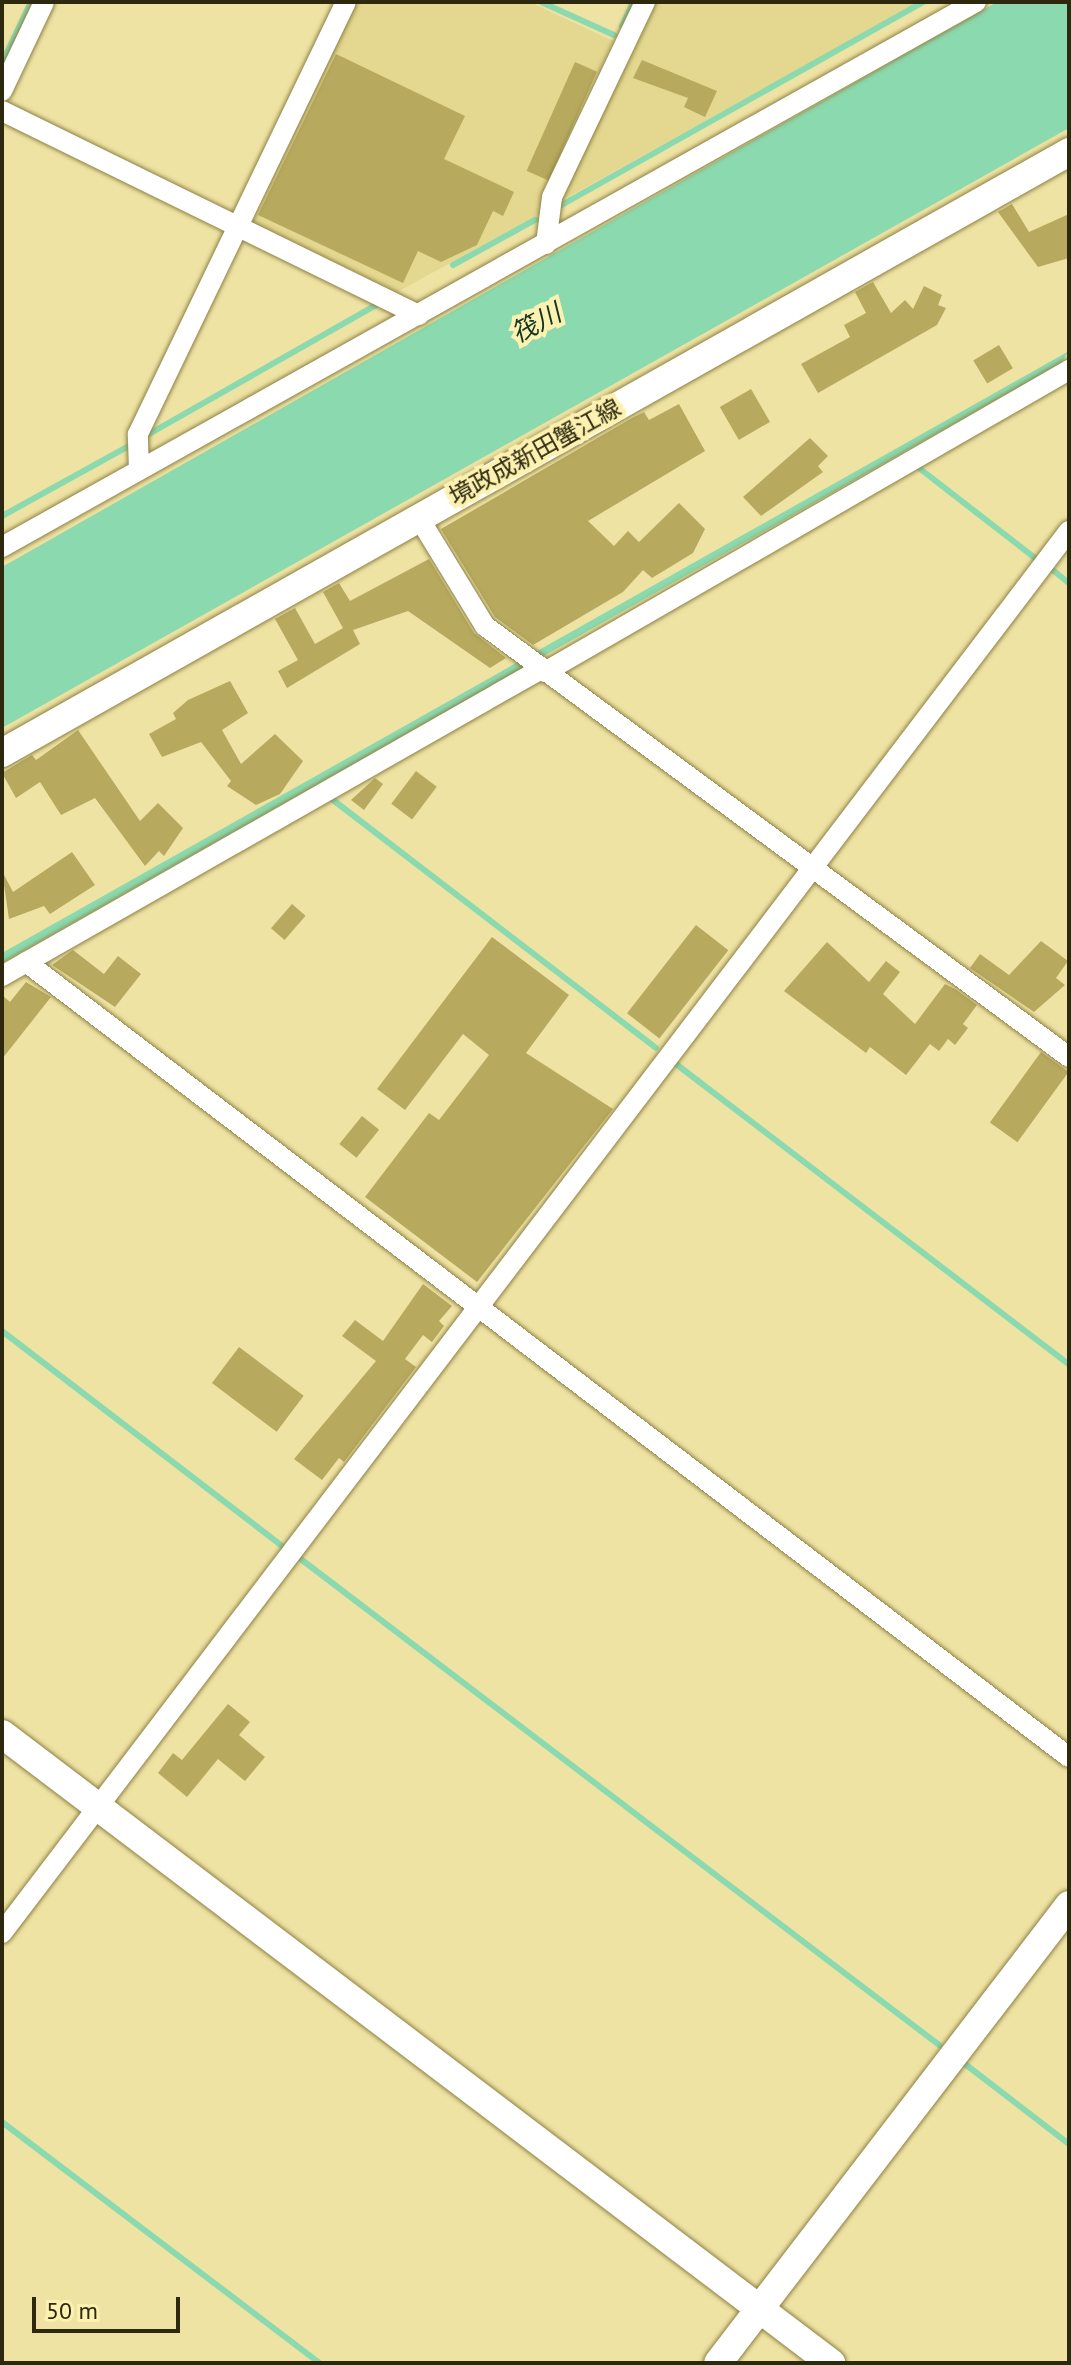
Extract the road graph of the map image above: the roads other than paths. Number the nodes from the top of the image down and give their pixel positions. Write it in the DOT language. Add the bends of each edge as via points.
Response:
graph roads {
  1 [pos="44,2"];
  2 [pos="346,2"];
  3 [pos="645,2"];
  4 [pos="976,2"];
  5 [pos="2,91"];
  6 [pos="2,111"];
  7 [pos="1068,155"];
  8 [pos="240,225"];
  9 [pos="546,244"];
  10 [pos="419,315"];
  11 [pos="1069,370"];
  12 [pos="139,470"];
  13 [pos="419,518"];
  14 [pos="1069,531"];
  15 [pos="2,547"];
  16 [pos="537,666"];
  17 [pos="2,753"];
  18 [pos="813,869"];
  19 [pos="26,962"];
  20 [pos="2,976"];
  21 [pos="1069,1057"];
  22 [pos="477,1306"];
  23 [pos="2,1734"];
  24 [pos="1069,1757"];
  25 [pos="98,1807"];
  26 [pos="1069,1905"];
  27 [pos="2,1933"];
  28 [pos="760,2309"];
  29 [pos="718,2363"];
  30 [pos="831,2363"];
  1 -- 5 [label="street"];
  2 -- 8 [label="street"];
  3 -- 9 [label="street" via="552,197"];
  4 -- 9 [label="street"];
  6 -- 8 [label="street"];
  7 -- 13 [label="street, 境政成新田蟹江線"];
  8 -- 10 [label="street"];
  8 -- 12 [label="street" via="138,434"];
  9 -- 10 [label="street"];
  10 -- 12 [label="street"];
  11 -- 16 [label="street"];
  12 -- 15 [label="street"];
  13 -- 16 [label="street" via="485,626"];
  13 -- 17 [label="street, 境政成新田蟹江線"];
  14 -- 18 [label="street"];
  16 -- 18 [label="street"];
  16 -- 19 [label="street"];
  18 -- 21 [label="street"];
  18 -- 22 [label="street"];
  19 -- 20 [label="street"];
  19 -- 22 [label="street"];
  22 -- 24 [label="street"];
  22 -- 25 [label="street"];
  23 -- 25 [label="street"];
  25 -- 27 [label="street"];
  25 -- 28 [label="street"];
  26 -- 28 [label="street"];
  28 -- 29 [label="street"];
  28 -- 30 [label="street"];
}
